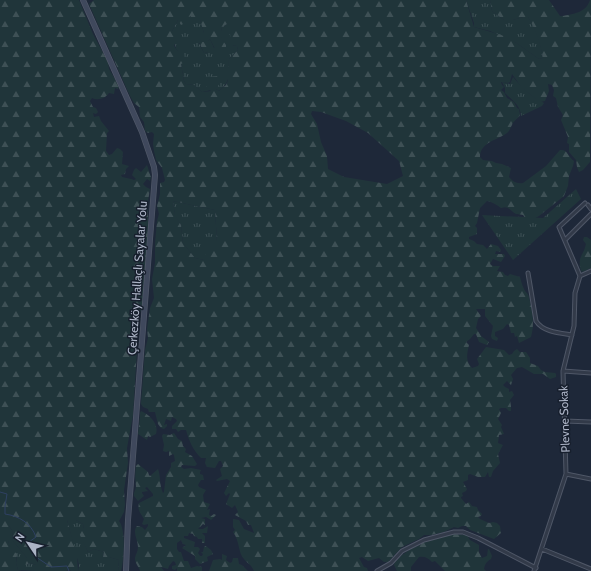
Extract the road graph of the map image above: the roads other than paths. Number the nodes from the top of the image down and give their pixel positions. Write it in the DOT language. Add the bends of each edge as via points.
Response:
graph roads {
  1 [pos="83,0"];
  2 [pos="591,209"];
  3 [pos="591,214"];
  4 [pos="564,240"];
  5 [pos="591,271"];
  6 [pos="528,273"];
  7 [pos="580,276"];
  8 [pos="572,335"];
  9 [pos="563,371"];
  10 [pos="591,373"];
  11 [pos="565,421"];
  12 [pos="591,422"];
  13 [pos="566,474"];
  14 [pos="591,479"];
  15 [pos="542,549"];
  16 [pos="535,569"];
  17 [pos="591,569"];
  18 [pos="126,571"];
  19 [pos="377,571"];
  1 -- 18 [label="main road, Çerkezköy Hallaçlı Sayalar Yolu" via="142,132 154,167"];
  2 -- 4 [label="street" via="587,204 559,227"];
  3 -- 4 [label="street"];
  4 -- 7 [label="street"];
  5 -- 7 [label="street"];
  6 -- 8 [label="street" via="539,326"];
  7 -- 8 [label="street, Plevne Sokak" via="575,293"];
  8 -- 9 [label="street, Plevne Sokak"];
  9 -- 10 [label="street"];
  9 -- 11 [label="street, Plevne Sokak"];
  11 -- 12 [label="street"];
  11 -- 13 [label="street, Plevne Sokak"];
  13 -- 14 [label="street"];
  13 -- 15 [label="street, Plevne Sokak"];
  15 -- 16 [label="street, Plevne Sokak"];
  15 -- 17 [label="street"];
  16 -- 19 [label="street" via="478,538 463,532 454,532 439,535 402,551 391,563"];
}
